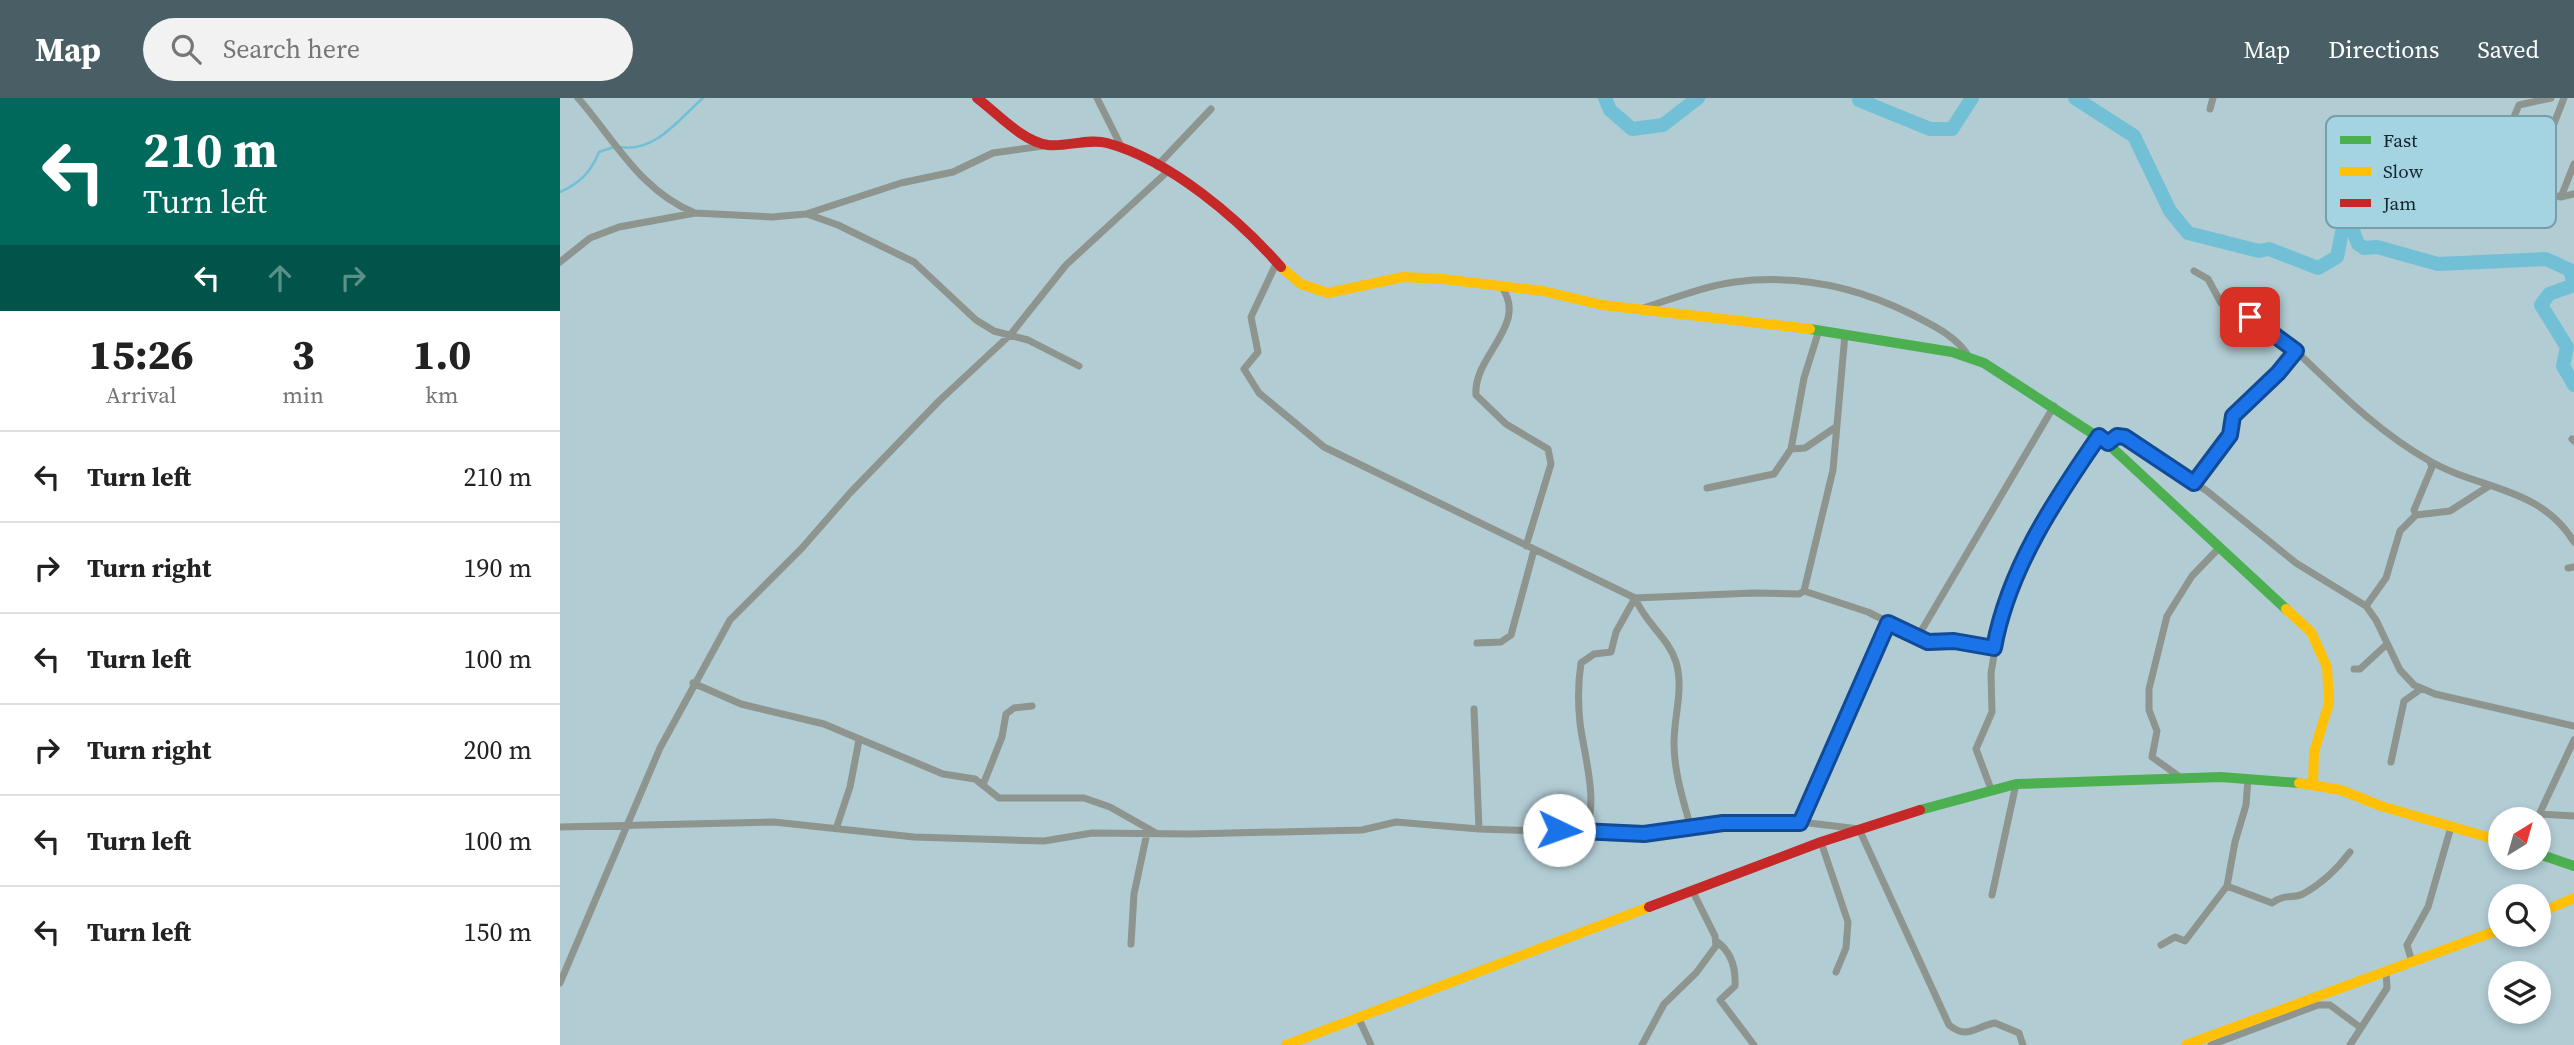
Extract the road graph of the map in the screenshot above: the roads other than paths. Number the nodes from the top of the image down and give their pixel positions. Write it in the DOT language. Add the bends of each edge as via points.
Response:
graph roads {
  1 [pos="578,98"];
  2 [pos="977,98"];
  3 [pos="1097,98"];
  4 [pos="2213,98"];
  5 [pos="2552,98"];
  6 [pos="2564,98"];
  7 [pos="1211,109"];
  8 [pos="2210,109"];
  9 [pos="2514,116"];
  10 [pos="2556,118"];
  11 [pos="1050,145"];
  12 [pos="1121,146"];
  13 [pos="2574,164"];
  14 [pos="1162,169"];
  15 [pos="2574,194"];
  16 [pos="2556,196"];
  17 [pos="2561,197"];
  18 [pos="695,214"];
  19 [pos="806,214"];
  20 [pos="560,262"];
  21 [pos="1276,264"];
  22 [pos="2194,271"];
  23 [pos="1500,285"];
  24 [pos="1639,309"];
  25 [pos="1819,330"];
  26 [pos="1011,334"];
  27 [pos="1845,334"];
  28 [pos="2296,351"];
  29 [pos="1969,357"];
  30 [pos="1079,366"];
  31 [pos="2054,407"];
  32 [pos="1836,427"];
  33 [pos="2103,440"];
  34 [pos="1791,449"];
  35 [pos="2430,462"];
  36 [pos="2194,483"];
  37 [pos="2489,486"];
  38 [pos="1707,488"];
  39 [pos="2416,515"];
  40 [pos="2574,542"];
  41 [pos="1526,546"];
  42 [pos="2220,547"];
  43 [pos="1534,550"];
  44 [pos="1804,592"];
  45 [pos="1635,598"];
  46 [pos="2366,606"];
  47 [pos="1888,623"];
  48 [pos="1917,638"];
  49 [pos="1477,643"];
  50 [pos="2386,645"];
  51 [pos="1994,648"];
  52 [pos="2354,669"];
  53 [pos="693,683"];
  54 [pos="2421,689"];
  55 [pos="1032,706"];
  56 [pos="1474,709"];
  57 [pos="2573,724"];
  58 [pos="859,740"];
  59 [pos="2574,740"];
  60 [pos="2391,762"];
  61 [pos="2248,778"];
  62 [pos="2182,779"];
  63 [pos="2016,784"];
  64 [pos="983,785"];
  65 [pos="2312,785"];
  66 [pos="1991,789"];
  67 [pos="2544,807"];
  68 [pos="2574,816"];
  69 [pos="2552,817"];
  70 [pos="1800,823"];
  71 [pos="627,825"];
  72 [pos="837,826"];
  73 [pos="560,827"];
  74 [pos="2451,827"];
  75 [pos="1690,828"];
  76 [pos="1479,829"];
  77 [pos="1859,829"];
  78 [pos="1583,831"];
  79 [pos="1147,833"];
  80 [pos="1157,833"];
  81 [pos="2488,837"];
  82 [pos="1821,842"];
  83 [pos="2350,852"];
  84 [pos="2552,859"];
  85 [pos="2574,866"];
  86 [pos="2227,886"];
  87 [pos="1693,892"];
  88 [pos="1992,895"];
  89 [pos="2574,898"];
  90 [pos="2551,908"];
  91 [pos="2488,934"];
  92 [pos="1716,942"];
  93 [pos="1131,944"];
  94 [pos="2161,945"];
  95 [pos="2412,962"];
  96 [pos="2386,971"];
  97 [pos="1836,972"];
  98 [pos="560,983"];
  99 [pos="1358,1017"];
  100 [pos="2361,1028"];
  101 [pos="1286,1045"];
  102 [pos="1371,1045"];
  103 [pos="1642,1045"];
  104 [pos="1754,1045"];
  105 [pos="2023,1045"];
  106 [pos="2186,1045"];
  107 [pos="2211,1045"];
  108 [pos="2350,1045"];
  1 -- 18 [label="street" via="640,176"];
  2 -- 11 [label="street" via="1024,135"];
  3 -- 12 [label="street"];
  4 -- 8 [label="street"];
  5 -- 9 [label="street" via="2519,105"];
  6 -- 10 [label="street"];
  7 -- 14 [label="street"];
  11 -- 12 [label="street" via="1092,141"];
  11 -- 19 [label="street" via="993,153 953,173 901,183"];
  12 -- 14 [label="street"];
  13 -- 17 [label="street"];
  14 -- 21 [label="street" via="1198,191 1248,232"];
  14 -- 26 [label="street" via="1066,265"];
  15 -- 17 [label="street"];
  16 -- 17 [label="street"];
  18 -- 19 [label="street"];
  18 -- 20 [label="street" via="611,230 590,238"];
  19 -- 26 [label="street" via="914,262 962,310 993,331"];
  21 -- 23 [label="street" via="1301,284 1328,293 1404,277"];
  21 -- 41 [label="street" via="1251,317 1258,352 1244,369 1253,386 1324,447"];
  22 -- 28 [label="street" via="2207,279 2221,303 2250,317"];
  23 -- 24 [label="street"];
  23 -- 41 [label="street" via="1512,308 1500,340 1479,371 1476,394 1499,419 1548,449 1551,464"];
  24 -- 25 [label="street"];
  24 -- 29 [label="street" via="1734,282 1817,282 1907,312 1945,332"];
  25 -- 27 [label="street"];
  25 -- 34 [label="street" via="1804,378"];
  26 -- 30 [label="street"];
  26 -- 53 [label="street" via="939,401 730,620"];
  27 -- 29 [label="street"];
  27 -- 32 [label="street"];
  28 -- 35 [label="street" via="2379,426"];
  28 -- 36 [label="street" via="2233,416 2230,435"];
  29 -- 31 [label="street"];
  31 -- 33 [label="street"];
  31 -- 48 [label="street"];
  32 -- 34 [label="street" via="1804,449"];
  32 -- 44 [label="street" via="1825,512"];
  33 -- 36 [label="street" via="2125,437"];
  33 -- 42 [label="street"];
  33 -- 51 [label="street" via="2057,496 2034,537 2001,615"];
  34 -- 38 [label="street" via="1774,474"];
  35 -- 37 [label="street"];
  35 -- 39 [label="street"];
  36 -- 46 [label="street" via="2296,563"];
  37 -- 39 [label="street" via="2450,511"];
  37 -- 40 [label="street" via="2507,488 2534,503"];
  39 -- 46 [label="street" via="2400,531 2386,578"];
  41 -- 43 [label="street"];
  42 -- 62 [label="street" via="2192,576 2167,616 2149,689 2149,710 2157,730 2152,757"];
  42 -- 65 [label="street" via="2302,622 2328,667 2329,703 2314,752"];
  43 -- 45 [label="street"];
  43 -- 49 [label="street" via="1511,635 1501,642"];
  44 -- 45 [label="street"];
  44 -- 47 [label="street"];
  45 -- 75 [label="street" via="1677,665 1676,773"];
  45 -- 78 [label="street" via="1616,632 1611,652 1594,654 1581,663 1579,708 1590,806"];
  46 -- 50 [label="street"];
  47 -- 48 [label="street"];
  47 -- 70 [label="street"];
  48 -- 51 [label="street"];
  50 -- 52 [label="street" via="2360,669"];
  50 -- 54 [label="street" via="2400,670"];
  51 -- 66 [label="street" via="1992,712 1976,749"];
  53 -- 58 [label="street" via="741,704 815,721"];
  53 -- 71 [label="street"];
  54 -- 57 [label="street"];
  54 -- 60 [label="street" via="2404,701"];
  55 -- 64 [label="street" via="1006,714"];
  56 -- 76 [label="street"];
  58 -- 64 [label="street" via="934,771 975,779"];
  58 -- 72 [label="street"];
  59 -- 67 [label="street"];
  61 -- 62 [label="street"];
  61 -- 65 [label="street"];
  61 -- 86 [label="street"];
  62 -- 63 [label="street"];
  63 -- 66 [label="street"];
  63 -- 88 [label="street"];
  64 -- 80 [label="street" via="999,798 1084,798"];
  65 -- 74 [label="street" via="2341,790"];
  66 -- 77 [label="street"];
  68 -- 69 [label="street"];
  70 -- 75 [label="street"];
  70 -- 77 [label="street"];
  71 -- 72 [label="street" via="774,822"];
  71 -- 73 [label="street"];
  71 -- 98 [label="street"];
  72 -- 79 [label="street" via="914,837 1044,841 1092,833"];
  74 -- 81 [label="street"];
  74 -- 95 [label="street" via="2428,907 2407,945"];
  75 -- 78 [label="street" via="1644,834"];
  76 -- 78 [label="street"];
  76 -- 80 [label="street" via="1396,822 1362,830"];
  77 -- 82 [label="street"];
  77 -- 105 [label="street" via="1949,1026 1969,1033 1995,1023 2019,1034"];
  79 -- 80 [label="street"];
  79 -- 93 [label="street" via="1134,894"];
  82 -- 87 [label="street"];
  82 -- 97 [label="street" via="1848,922 1846,948"];
  83 -- 86 [label="street" via="2335,871 2302,895 2284,895 2272,904"];
  84 -- 85 [label="street"];
  86 -- 94 [label="street" via="2185,941 2175,937"];
  87 -- 92 [label="street"];
  87 -- 99 [label="street"];
  89 -- 90 [label="street"];
  91 -- 95 [label="street"];
  92 -- 103 [label="street" via="1696,973 1664,1004"];
  92 -- 104 [label="street" via="1724,946 1736,968 1735,986 1720,1000"];
  95 -- 96 [label="street"];
  96 -- 100 [label="street" via="2387,988"];
  96 -- 106 [label="street"];
  99 -- 101 [label="street"];
  99 -- 102 [label="street"];
  100 -- 107 [label="street" via="2330,1005 2318,1005"];
  100 -- 108 [label="street"];
}
